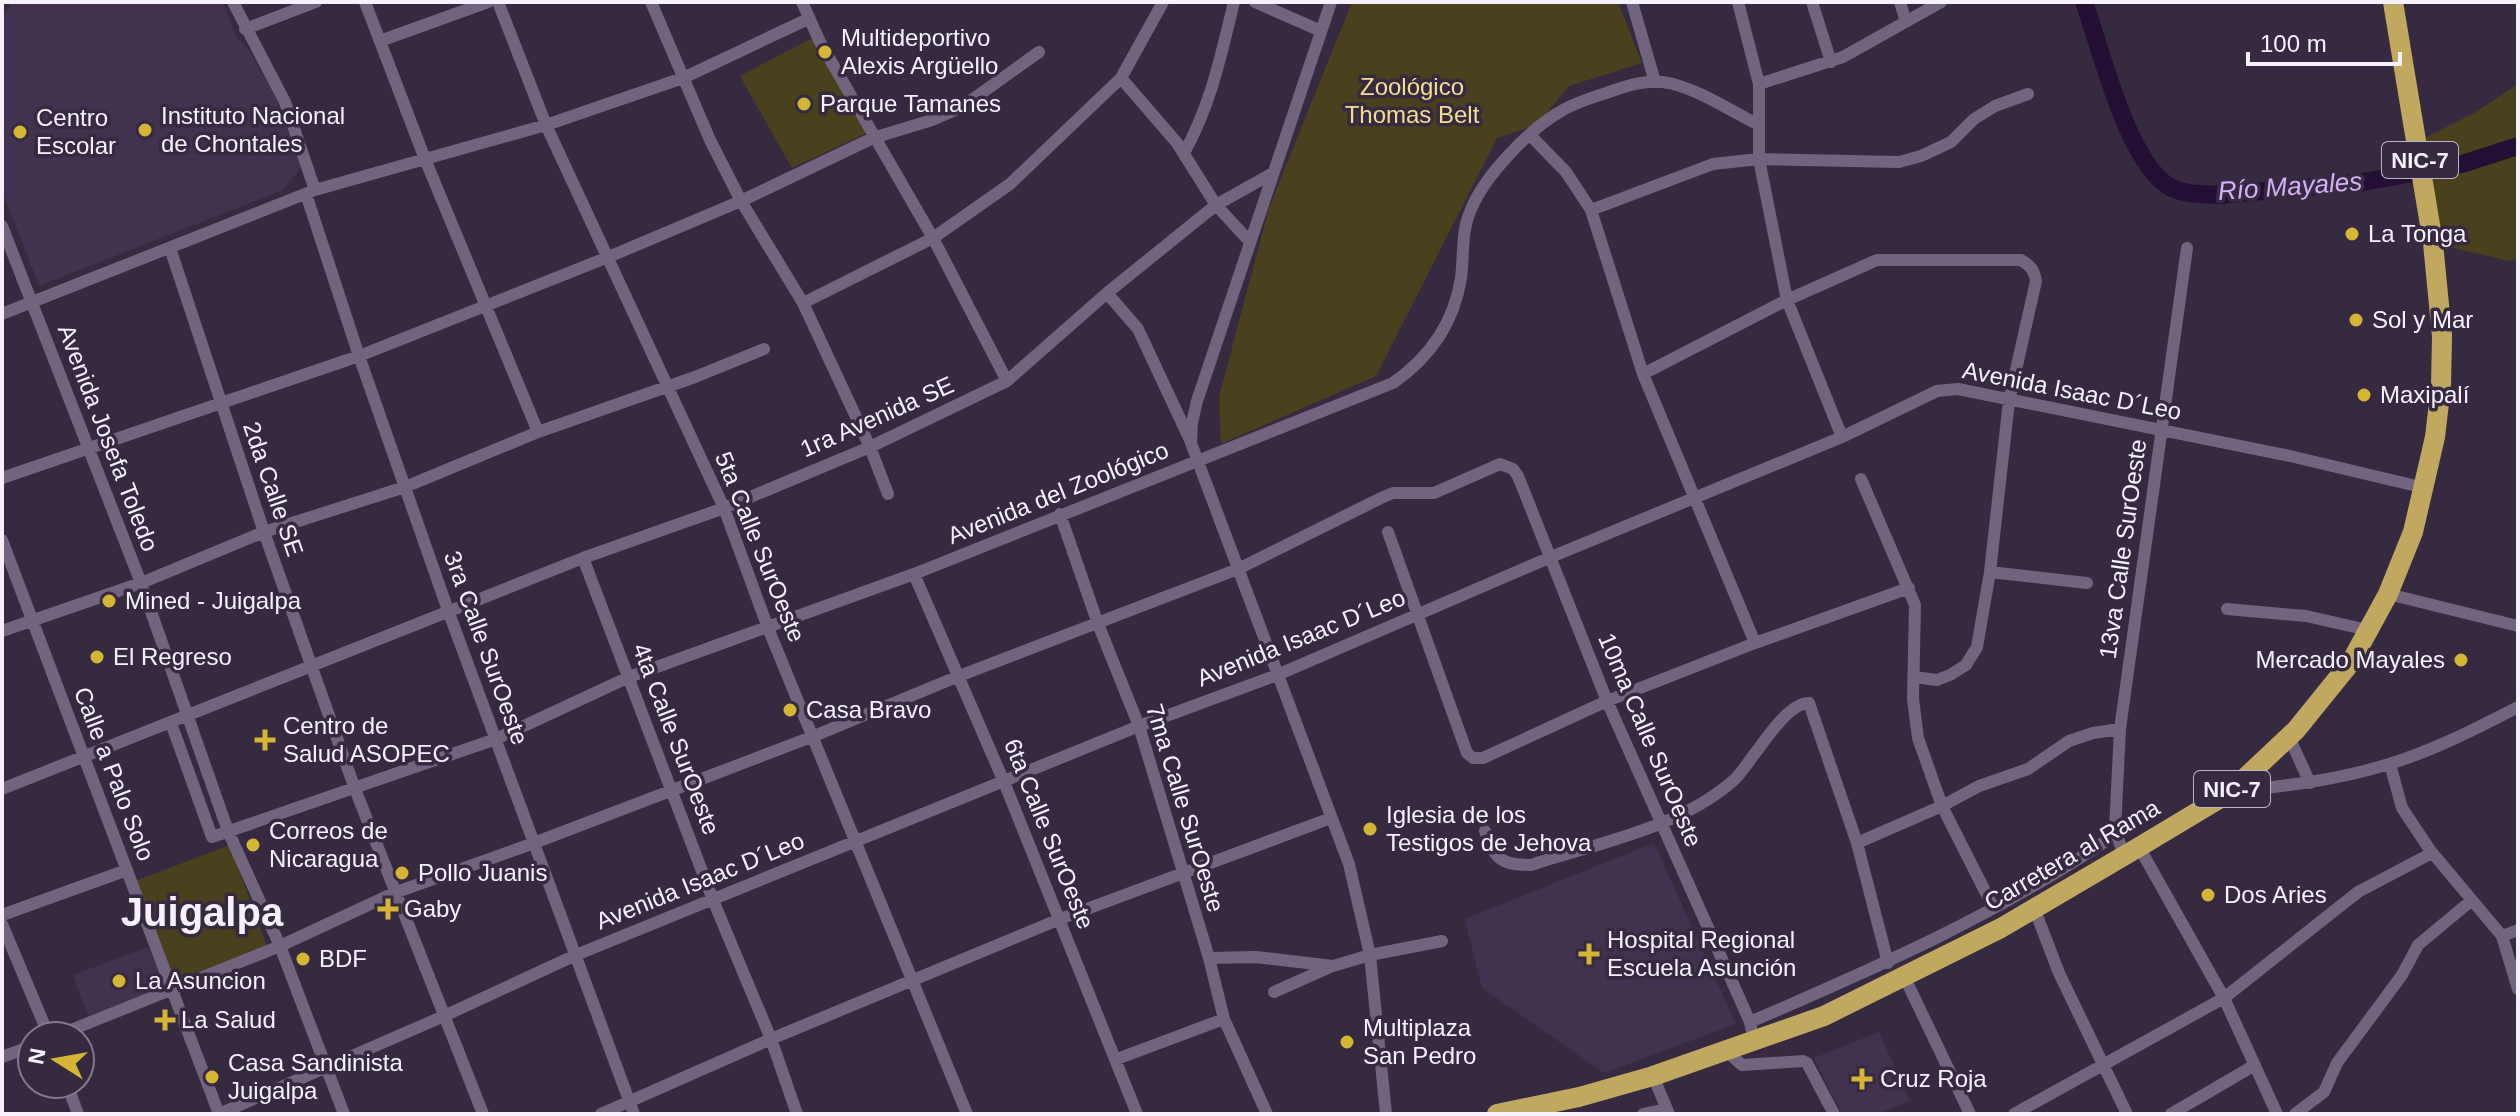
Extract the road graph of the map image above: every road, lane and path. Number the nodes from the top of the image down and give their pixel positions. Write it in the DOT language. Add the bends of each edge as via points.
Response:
graph roads {
  1 [pos="233,2"];
  2 [pos="316,2"];
  3 [pos="365,2"];
  4 [pos="488,2"];
  5 [pos="498,2"];
  6 [pos="651,2"];
  7 [pos="802,2"];
  8 [pos="1163,2"];
  9 [pos="1234,2"];
  10 [pos="1255,2"];
  11 [pos="1331,2"];
  12 [pos="1632,2"];
  13 [pos="1738,2"];
  14 [pos="1812,2"];
  15 [pos="1900,2"];
  16 [pos="1941,2"];
  17 [pos="2393,2"];
  18 [pos="808,19"];
  19 [pos="1906,22"];
  20 [pos="245,29"];
  21 [pos="1321,31"];
  22 [pos="380,41"];
  23 [pos="1039,52"];
  24 [pos="1831,62"];
  25 [pos="683,78"];
  26 [pos="1121,78"];
  27 [pos="1655,82"];
  28 [pos="1759,84"];
  29 [pos="2028,94"];
  30 [pos="1757,124"];
  31 [pos="546,125"];
  32 [pos="1531,136"];
  33 [pos="873,138"];
  34 [pos="1184,153"];
  35 [pos="425,159"];
  36 [pos="1759,159"];
  37 [pos="1273,173"];
  38 [pos="310,192"];
  39 [pos="741,201"];
  40 [pos="1216,205"];
  41 [pos="1591,210"];
  42 [pos="2,226"];
  43 [pos="933,238"];
  44 [pos="1250,242"];
  45 [pos="170,248"];
  46 [pos="2187,248"];
  47 [pos="606,258"];
  48 [pos="1107,293"];
  49 [pos="1787,300"];
  50 [pos="31,303"];
  51 [pos="803,303"];
  52 [pos="487,306"];
  53 [pos="2,314"];
  54 [pos="764,349"];
  55 [pos="359,356"];
  56 [pos="1643,374"];
  57 [pos="1007,381"];
  58 [pos="669,386"];
  59 [pos="2009,401"];
  60 [pos="221,404"];
  61 [pos="2161,431"];
  62 [pos="538,432"];
  63 [pos="1842,437"];
  64 [pos="1191,443"];
  65 [pos="870,447"];
  66 [pos="87,449"];
  67 [pos="1199,461"];
  68 [pos="2,478"];
  69 [pos="1861,479"];
  70 [pos="405,487"];
  71 [pos="2425,488"];
  72 [pos="888,494"];
  73 [pos="1696,496"];
  74 [pos="724,508"];
  75 [pos="1060,514"];
  76 [pos="264,532"];
  77 [pos="1388,532"];
  78 [pos="2,540"];
  79 [pos="1551,557"];
  80 [pos="583,558"];
  81 [pos="1238,569"];
  82 [pos="1990,572"];
  83 [pos="914,574"];
  84 [pos="141,583"];
  85 [pos="2087,583"];
  86 [pos="1909,588"];
  87 [pos="2388,594"];
  88 [pos="2227,609"];
  89 [pos="449,613"];
  90 [pos="1416,615"];
  91 [pos="32,620"];
  92 [pos="1098,624"];
  93 [pos="2518,626"];
  94 [pos="768,628"];
  95 [pos="2368,630"];
  96 [pos="2,631"];
  97 [pos="1755,643"];
  98 [pos="311,665"];
  99 [pos="1277,675"];
  100 [pos="959,676"];
  101 [pos="629,677"];
  102 [pos="1914,677"];
  103 [pos="1607,701"];
  104 [pos="2518,707"];
  105 [pos="188,715"];
  106 [pos="171,723"];
  107 [pos="1139,726"];
  108 [pos="2120,729"];
  109 [pos="814,736"];
  110 [pos="2289,737"];
  111 [pos="496,739"];
  112 [pos="84,757"];
  113 [pos="2390,764"];
  114 [pos="1004,782"];
  115 [pos="2310,783"];
  116 [pos="2,789"];
  117 [pos="355,789"];
  118 [pos="673,789"];
  119 [pos="2229,793"];
  120 [pos="1942,806"];
  121 [pos="1331,818"];
  122 [pos="1661,823"];
  123 [pos="228,831"];
  124 [pos="1485,831"];
  125 [pos="2116,834"];
  126 [pos="854,842"];
  127 [pos="534,843"];
  128 [pos="1857,843"];
  129 [pos="2131,852"];
  130 [pos="2432,853"];
  131 [pos="127,870"];
  132 [pos="1182,871"];
  133 [pos="394,893"];
  134 [pos="713,900"];
  135 [pos="2472,900"];
  136 [pos="1993,907"];
  137 [pos="2034,908"];
  138 [pos="2,915"];
  139 [pos="1060,919"];
  140 [pos="2,924"];
  141 [pos="2518,930"];
  142 [pos="2502,936"];
  143 [pos="1442,941"];
  144 [pos="280,946"];
  145 [pos="576,955"];
  146 [pos="1370,955"];
  147 [pos="1209,958"];
  148 [pos="1333,966"];
  149 [pos="1896,969"];
  150 [pos="912,980"];
  151 [pos="172,989"];
  152 [pos="2518,989"];
  153 [pos="1274,992"];
  154 [pos="2224,998"];
  155 [pos="444,1016"];
  156 [pos="1224,1019"];
  157 [pos="42,1020"];
  158 [pos="95,1020"];
  159 [pos="1752,1032"];
  160 [pos="771,1039"];
  161 [pos="1725,1050"];
  162 [pos="1117,1059"];
  163 [pos="2255,1065"];
  164 [pos="2102,1066"];
  165 [pos="326,1068"];
  166 [pos="1653,1076"];
  167 [pos="632,1108"];
  168 [pos="1668,1112"];
  169 [pos="1509,1113"];
  170 [pos="219,1114"];
  171 [pos="344,1114"];
  172 [pos="483,1114"];
  173 [pos="601,1114"];
  174 [pos="797,1114"];
  175 [pos="967,1114"];
  176 [pos="1137,1114"];
  177 [pos="1267,1114"];
  178 [pos="1386,1114"];
  179 [pos="1643,1114"];
  180 [pos="1834,1114"];
  181 [pos="1970,1114"];
  182 [pos="2014,1114"];
  183 [pos="2127,1114"];
  184 [pos="2171,1114"];
  185 [pos="2277,1114"];
  186 [pos="2295,1114"];
  1 -- 20 [label="street, 3ra Calle SurOeste"];
  2 -- 20 [label="street"];
  3 -- 22 [label="street"];
  4 -- 22 [label="street"];
  5 -- 31 [label="street, 5ta Calle SurOeste"];
  6 -- 25 [label="street"];
  7 -- 18 [label="street"];
  8 -- 26 [label="street"];
  9 -- 34 [label="street" via="1213,93"];
  10 -- 21 [label="street"];
  11 -- 21 [label="street"];
  12 -- 27 [label="street"];
  13 -- 28 [label="street"];
  14 -- 24 [label="street"];
  15 -- 19 [label="street"];
  16 -- 19 [label="street"];
  17 -- 71 [label="highway, Carretera al Rama / NIC-7" via="2433,243 2442,336 2441,386"];
  18 -- 25 [label="street"];
  18 -- 33 [label="street"];
  19 -- 24 [label="street"];
  20 -- 38 [label="street, 3ra Calle SurOeste" via="285,102"];
  21 -- 37 [label="street"];
  22 -- 35 [label="street"];
  23 -- 33 [label="street" via="962,107"];
  24 -- 28 [label="street"];
  25 -- 31 [label="street"];
  25 -- 39 [label="street"];
  26 -- 34 [label="street"];
  26 -- 43 [label="street" via="1010,184"];
  27 -- 30 [label="street, Avenida del Zoológico" via="1688,89"];
  27 -- 32 [label="street, Avenida del Zoológico" via="1631,84 1571,106"];
  28 -- 30 [label="street"];
  29 -- 36 [label="street" via="1974,119 1951,142 1899,162"];
  30 -- 36 [label="street"];
  31 -- 35 [label="street"];
  31 -- 47 [label="street, 5ta Calle SurOeste"];
  32 -- 41 [label="street" via="1566,172"];
  32 -- 67 [label="street, Avenida del Zoológico" via="1503,159 1477,195 1464,232 1461,281 1451,316 1423,360 1393,383"];
  33 -- 39 [label="street"];
  33 -- 43 [label="street"];
  34 -- 40 [label="street"];
  35 -- 38 [label="street"];
  35 -- 52 [label="street"];
  36 -- 41 [label="street" via="1713,164"];
  36 -- 49 [label="street"];
  37 -- 40 [label="street, 1ra Avenida SE"];
  37 -- 44 [label="street"];
  38 -- 45 [label="street"];
  38 -- 55 [label="street, 3ra Calle SurOeste"];
  39 -- 47 [label="street"];
  39 -- 51 [label="street"];
  40 -- 44 [label="street"];
  40 -- 48 [label="street, 1ra Avenida SE"];
  41 -- 56 [label="street"];
  42 -- 50 [label="street, Avenida Josefa Toledo"];
  43 -- 51 [label="street"];
  43 -- 57 [label="street"];
  44 -- 64 [label="street" via="1197,401"];
  45 -- 50 [label="street"];
  45 -- 60 [label="street, 2da Calle SE"];
  46 -- 61 [label="street, 13va Calle SurOeste"];
  47 -- 52 [label="street"];
  47 -- 58 [label="street, 5ta Calle SurOeste"];
  48 -- 57 [label="street, 1ra Avenida SE"];
  48 -- 64 [label="street" via="1138,329"];
  49 -- 56 [label="street"];
  49 -- 59 [label="street" via="1877,260 2021,260 2034,270 2036,281"];
  49 -- 63 [label="street"];
  50 -- 53 [label="street"];
  50 -- 66 [label="street, Avenida Josefa Toledo"];
  51 -- 65 [label="street"];
  52 -- 55 [label="street"];
  52 -- 62 [label="street"];
  54 -- 58 [label="street"];
  55 -- 60 [label="street"];
  55 -- 70 [label="street, 3ra Calle SurOeste"];
  56 -- 73 [label="street"];
  57 -- 65 [label="street, 1ra Avenida SE"];
  58 -- 62 [label="street"];
  58 -- 74 [label="street, 5ta Calle SurOeste"];
  59 -- 61 [label="street, Avenida Isaac D´Leo"];
  59 -- 63 [label="street, Avenida Isaac D´Leo" via="1947,388"];
  59 -- 82 [label="street"];
  60 -- 66 [label="street"];
  60 -- 76 [label="street, 2da Calle SE"];
  61 -- 71 [label="street, Avenida Isaac D´Leo"];
  61 -- 108 [label="street, 13va Calle SurOeste"];
  62 -- 70 [label="street"];
  63 -- 73 [label="street, Avenida Isaac D´Leo"];
  64 -- 67 [label="street"];
  65 -- 72 [label="street"];
  65 -- 74 [label="street, 1ra Avenida SE"];
  66 -- 68 [label="street"];
  66 -- 84 [label="street, Avenida Josefa Toledo"];
  67 -- 75 [label="street, Avenida del Zoológico"];
  67 -- 81 [label="street"];
  69 -- 86 [label="street"];
  70 -- 76 [label="street"];
  70 -- 89 [label="street, 3ra Calle SurOeste"];
  71 -- 87 [label="highway, Carretera al Rama / NIC-7"];
  73 -- 79 [label="street, Avenida Isaac D´Leo"];
  73 -- 97 [label="street"];
  74 -- 80 [label="street, 1ra Avenida SE"];
  74 -- 94 [label="street, 5ta Calle SurOeste"];
  75 -- 83 [label="street, Avenida del Zoológico"];
  75 -- 92 [label="street, 7ma Calle SurOeste"];
  76 -- 84 [label="street"];
  76 -- 98 [label="street, 2da Calle SE"];
  77 -- 90 [label="street"];
  78 -- 91 [label="street, Calle a Palo Solo"];
  79 -- 81 [label="street, 10ma Calle SurOeste" via="1518,476 1500,464 1434,493 1383,497"];
  79 -- 90 [label="street, Avenida Isaac D´Leo"];
  79 -- 103 [label="street, 10ma Calle SurOeste"];
  80 -- 89 [label="street, 1ra Avenida SE"];
  80 -- 101 [label="street, 4ta Calle SurOeste"];
  81 -- 92 [label="street"];
  81 -- 99 [label="street"];
  82 -- 85 [label="street"];
  82 -- 102 [label="street" via="1977,647 1966,665 1937,680"];
  83 -- 94 [label="street, Avenida del Zoológico"];
  83 -- 100 [label="street, 6ta Calle SurOeste"];
  84 -- 91 [label="street"];
  84 -- 105 [label="street, Avenida Josefa Toledo"];
  86 -- 97 [label="street"];
  86 -- 102 [label="street" via="1915,605"];
  87 -- 93 [label="street"];
  87 -- 95 [label="highway, Carretera al Rama / NIC-7"];
  88 -- 95 [label="street" via="2306,616"];
  89 -- 98 [label="street, 1ra Avenida SE"];
  89 -- 111 [label="street, 3ra Calle SurOeste"];
  90 -- 99 [label="street, Avenida Isaac D´Leo"];
  90 -- 103 [label="street" via="1473,758"];
  91 -- 96 [label="street"];
  91 -- 112 [label="street, Calle a Palo Solo"];
  92 -- 100 [label="street"];
  92 -- 107 [label="street, 7ma Calle SurOeste"];
  94 -- 101 [label="street, Avenida del Zoológico"];
  94 -- 109 [label="street, 5ta Calle SurOeste"];
  95 -- 110 [label="highway, Carretera al Rama / NIC-7" via="2351,662"];
  97 -- 103 [label="street"];
  98 -- 105 [label="street, 1ra Avenida SE"];
  98 -- 117 [label="street, 2da Calle SE"];
  99 -- 107 [label="street, Avenida Isaac D´Leo"];
  99 -- 121 [label="street"];
  100 -- 109 [label="street"];
  100 -- 114 [label="street, 6ta Calle SurOeste"];
  101 -- 111 [label="street, Avenida del Zoológico"];
  101 -- 118 [label="street, 4ta Calle SurOeste"];
  102 -- 120 [label="street" via="1913,718"];
  103 -- 122 [label="street, 10ma Calle SurOeste"];
  104 -- 113 [label="street"];
  105 -- 106 [label="street, 1ra Avenida SE"];
  105 -- 123 [label="street, Avenida Josefa Toledo"];
  106 -- 112 [label="street, 1ra Avenida SE"];
  106 -- 123 [label="street" via="212,837"];
  107 -- 114 [label="street, Avenida Isaac D´Leo"];
  107 -- 132 [label="street, 7ma Calle SurOeste"];
  108 -- 120 [label="street" via="2069,741 2028,769"];
  108 -- 125 [label="street, 13va Calle SurOeste"];
  109 -- 118 [label="street"];
  109 -- 126 [label="street, 5ta Calle SurOeste"];
  110 -- 115 [label="street"];
  110 -- 119 [label="highway, Carretera al Rama / NIC-7"];
  111 -- 117 [label="street, Avenida del Zoológico"];
  111 -- 127 [label="street, 3ra Calle SurOeste"];
  112 -- 116 [label="street, 1ra Avenida SE"];
  112 -- 131 [label="street, Calle a Palo Solo"];
  113 -- 115 [label="street"];
  113 -- 130 [label="street" via="2402,808"];
  114 -- 126 [label="street, Avenida Isaac D´Leo"];
  114 -- 139 [label="street, 6ta Calle SurOeste"];
  115 -- 119 [label="street"];
  117 -- 123 [label="street, Avenida del Zoológico"];
  117 -- 133 [label="street, 2da Calle SE"];
  118 -- 127 [label="street"];
  118 -- 134 [label="street, 4ta Calle SurOeste"];
  119 -- 129 [label="highway, Carretera al Rama / NIC-7"];
  120 -- 128 [label="street"];
  120 -- 136 [label="street"];
  121 -- 132 [label="street"];
  121 -- 146 [label="street" via="1349,864"];
  122 -- 124 [label="street" via="1531,865 1501,860"];
  122 -- 128 [label="street" via="1724,788 1747,766 1765,737 1807,703"];
  122 -- 159 [label="street, 10ma Calle SurOeste"];
  123 -- 144 [label="street, Avenida Josefa Toledo"];
  125 -- 129 [label="street, 13va Calle SurOeste"];
  125 -- 136 [label="street" via="2070,866"];
  126 -- 134 [label="street, Avenida Isaac D´Leo"];
  126 -- 150 [label="street, 5ta Calle SurOeste"];
  127 -- 133 [label="street"];
  127 -- 145 [label="street, 3ra Calle SurOeste"];
  128 -- 149 [label="street"];
  129 -- 137 [label="highway, Carretera al Rama / NIC-7"];
  129 -- 154 [label="street, 13va Calle SurOeste"];
  130 -- 135 [label="street"];
  130 -- 154 [label="street" via="2358,892"];
  131 -- 138 [label="street"];
  131 -- 151 [label="street, Calle a Palo Solo"];
  132 -- 139 [label="street"];
  132 -- 147 [label="street, 7ma Calle SurOeste"];
  133 -- 144 [label="street"];
  133 -- 155 [label="street, 2da Calle SE"];
  134 -- 145 [label="street, Avenida Isaac D´Leo"];
  134 -- 160 [label="street, 4ta Calle SurOeste"];
  135 -- 142 [label="street"];
  135 -- 186 [label="street" via="2418,945 2337,1063 2324,1092"];
  136 -- 149 [label="street"];
  137 -- 149 [label="highway, Carretera al Rama / NIC-7"];
  137 -- 164 [label="street"];
  139 -- 150 [label="street"];
  139 -- 162 [label="street, 6ta Calle SurOeste"];
  140 -- 157 [label="street"];
  141 -- 142 [label="street"];
  142 -- 152 [label="street"];
  143 -- 146 [label="street"];
  144 -- 151 [label="street"];
  144 -- 165 [label="street, Avenida Josefa Toledo"];
  145 -- 155 [label="street, Avenida Isaac D´Leo"];
  145 -- 167 [label="street, 3ra Calle SurOeste"];
  146 -- 148 [label="street"];
  146 -- 178 [label="street"];
  147 -- 148 [label="street" via="1256,957"];
  147 -- 156 [label="street, 7ma Calle SurOeste"];
  148 -- 153 [label="street"];
  149 -- 159 [label="highway, Carretera al Rama / NIC-7" via="1824,1016"];
  149 -- 181 [label="street"];
  150 -- 160 [label="street"];
  150 -- 175 [label="street, 5ta Calle SurOeste"];
  151 -- 158 [label="street"];
  151 -- 170 [label="street, Calle a Palo Solo"];
  154 -- 163 [label="street, 13va Calle SurOeste"];
  154 -- 164 [label="street"];
  155 -- 165 [label="street, Avenida Isaac D´Leo"];
  155 -- 172 [label="street, 2da Calle SE"];
  156 -- 162 [label="street"];
  156 -- 177 [label="street, 7ma Calle SurOeste"];
  159 -- 161 [label="highway, Carretera al Rama / NIC-7"];
  160 -- 167 [label="street"];
  160 -- 174 [label="street, 4ta Calle SurOeste"];
  161 -- 166 [label="highway, Carretera al Rama / NIC-7"];
  161 -- 180 [label="street" via="1742,1065 1807,1063"];
  162 -- 176 [label="street, 6ta Calle SurOeste"];
  163 -- 184 [label="street"];
  163 -- 185 [label="street, 13va Calle SurOeste"];
  164 -- 182 [label="street"];
  164 -- 183 [label="street"];
  165 -- 170 [label="street, Avenida Isaac D´Leo"];
  165 -- 171 [label="street, Avenida Josefa Toledo"];
  166 -- 168 [label="street"];
  166 -- 169 [label="highway, Carretera al Rama / NIC-7"];
  167 -- 173 [label="street"];
  168 -- 179 [label="street"];
}
